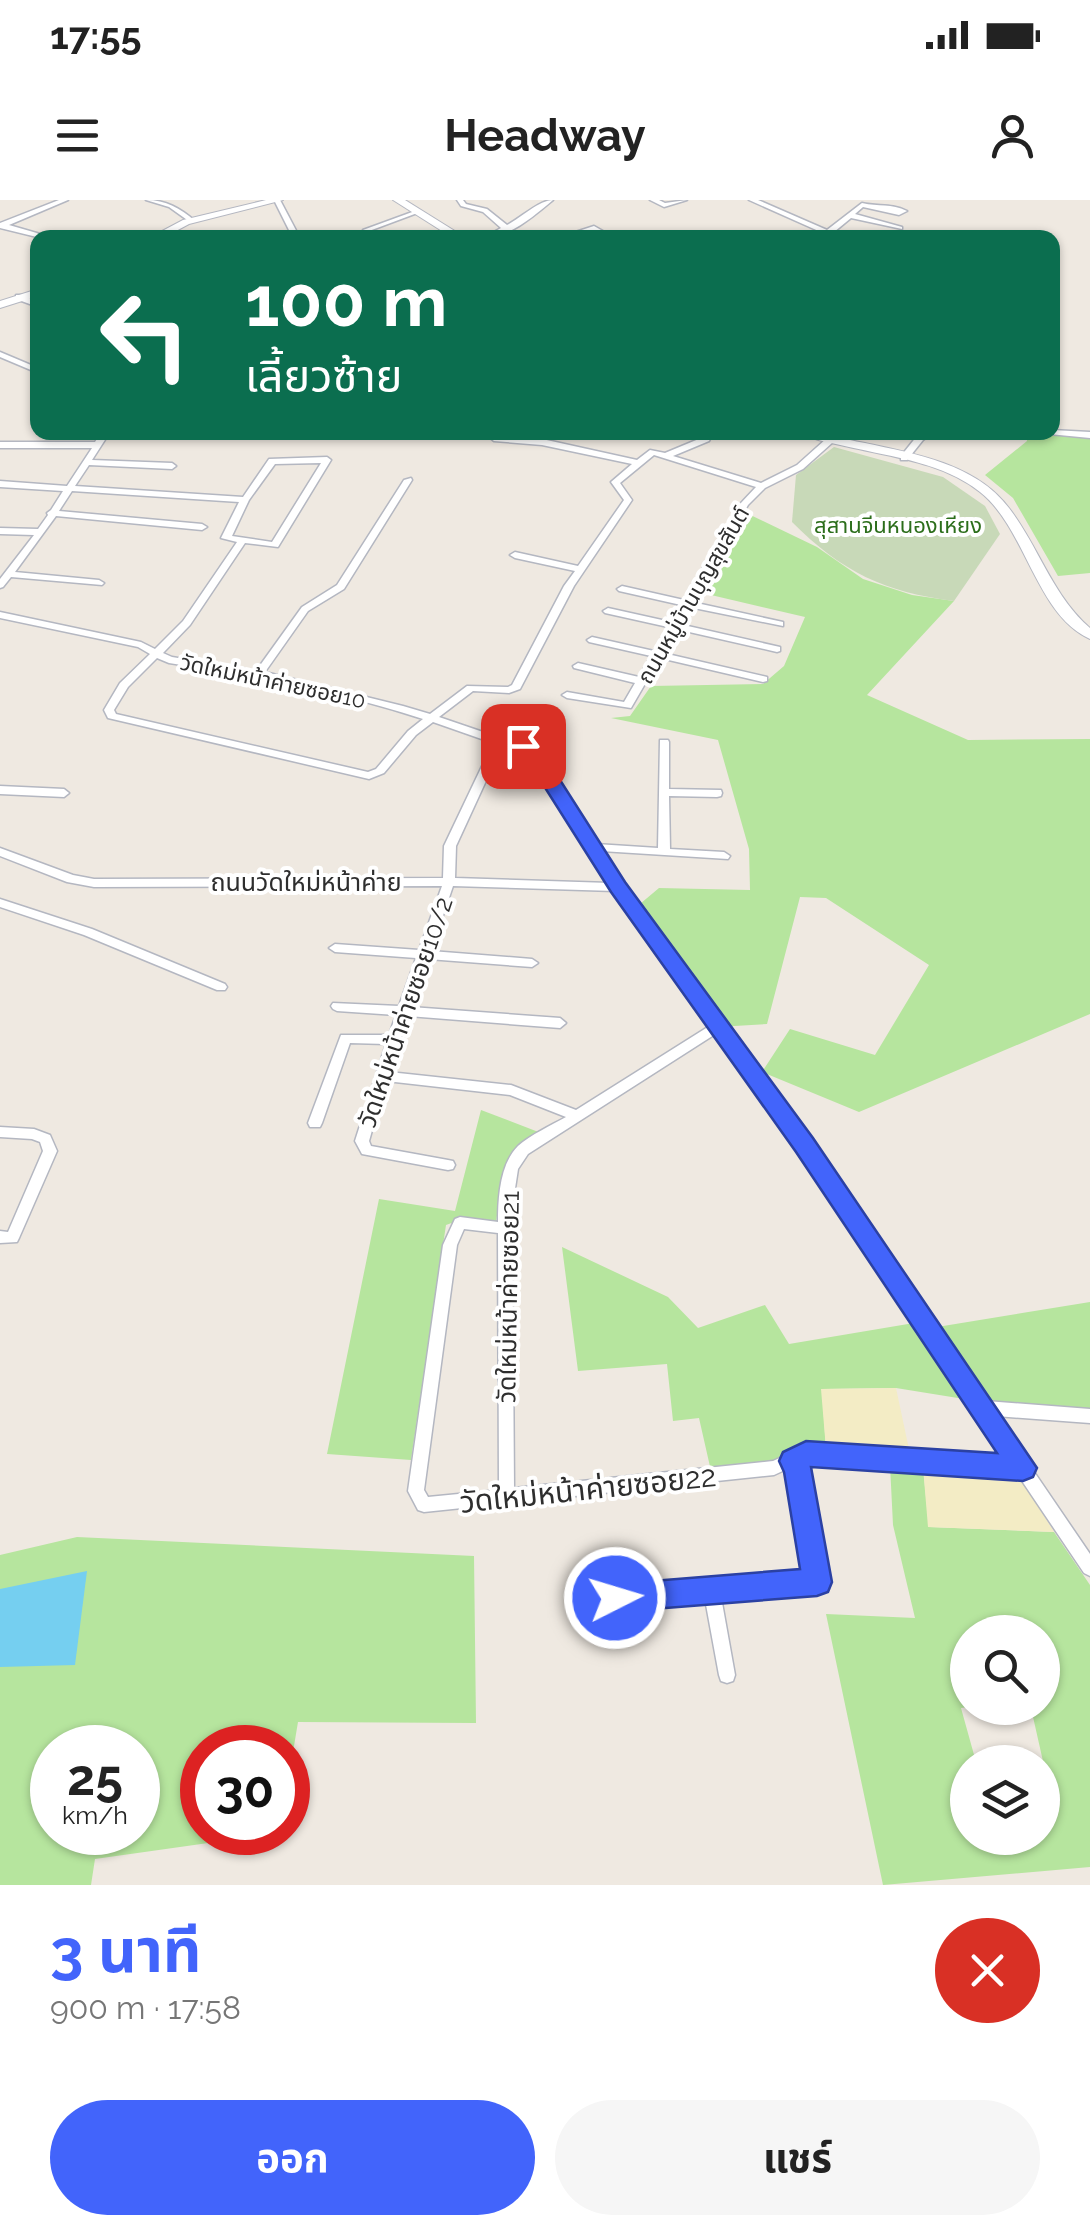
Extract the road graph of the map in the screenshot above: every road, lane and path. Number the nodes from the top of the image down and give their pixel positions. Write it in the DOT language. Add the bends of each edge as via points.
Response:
graph roads {
  1 [pos="65,200"];
  2 [pos="149,200"];
  3 [pos="274,200"];
  4 [pos="398,200"];
  5 [pos="460,200"];
  6 [pos="550,200"];
  7 [pos="653,200"];
  8 [pos="684,200"];
  9 [pos="752,200"];
  10 [pos="767,202"];
  11 [pos="876,208"];
  12 [pos="417,212"];
  13 [pos="849,215"];
  14 [pos="192,221"];
  15 [pos="1,225"];
  16 [pos="900,228"];
  17 [pos="172,230"];
  18 [pos="292,230"];
  19 [pos="367,230"];
  20 [pos="447,230"];
  21 [pos="507,230"];
  22 [pos="817,230"];
  23 [pos="829,230"];
  24 [pos="30,233"];
  25 [pos="30,295"];
  26 [pos="20,298"];
  27 [pos="30,302"];
  28 [pos="0,305"];
  29 [pos="0,354"];
  30 [pos="30,367"];
  31 [pos="1060,432"];
  32 [pos="1090,434"];
  33 [pos="100,440"];
  34 [pos="518,440"];
  35 [pos="704,440"];
  36 [pos="827,440"];
  37 [pos="919,440"];
  38 [pos="830,441"];
  39 [pos="0,444"];
  40 [pos="97,445"];
  41 [pos="667,455"];
  42 [pos="910,460"];
  43 [pos="85,462"];
  44 [pos="638,464"];
  45 [pos="172,466"];
  46 [pos="408,480"];
  47 [pos="762,486"];
  48 [pos="2,487"];
  49 [pos="69,487"];
  50 [pos="245,500"];
  51 [pos="998,509"];
  52 [pos="51,512"];
  53 [pos="202,528"];
  54 [pos="0,531"];
  55 [pos="41,532"];
  56 [pos="242,541"];
  57 [pos="515,554"];
  58 [pos="0,562"];
  59 [pos="16,564"];
  60 [pos="580,569"];
  61 [pos="8,574"];
  62 [pos="99,584"];
  63 [pos="0,586"];
  64 [pos="622,589"];
  65 [pos="687,603"];
  66 [pos="608,611"];
  67 [pos="0,615"];
  68 [pos="780,624"];
  69 [pos="673,626"];
  70 [pos="1090,635"];
  71 [pos="592,640"];
  72 [pos="1090,648"];
  73 [pos="777,650"];
  74 [pos="657,654"];
  75 [pos="158,655"];
  76 [pos="578,666"];
  77 [pos="259,674"];
  78 [pos="763,679"];
  79 [pos="642,681"];
  80 [pos="567,694"];
  81 [pos="432,718"];
  82 [pos="499,740"];
  83 [pos="664,742"];
  84 [pos="0,790"];
  85 [pos="666,792"];
  86 [pos="717,792"];
  87 [pos="64,793"];
  88 [pos="591,847"];
  89 [pos="664,850"];
  90 [pos="724,856"];
  91 [pos="2,857"];
  92 [pos="449,882"];
  93 [pos="618,887"];
  94 [pos="0,903"];
  95 [pos="334,948"];
  96 [pos="424,954"];
  97 [pos="532,962"];
  98 [pos="221,987"];
  99 [pos="337,1006"];
  100 [pos="404,1009"];
  101 [pos="560,1022"];
  102 [pos="718,1028"];
  103 [pos="394,1040"];
  104 [pos="380,1076"];
  105 [pos="578,1116"];
  106 [pos="315,1123"];
  107 [pos="0,1132"];
  108 [pos="448,1165"];
  109 [pos="505,1228"];
  110 [pos="0,1238"];
  111 [pos="984,1408"];
  112 [pos="1090,1416"];
  113 [pos="792,1461"];
  114 [pos="1023,1468"];
  115 [pos="510,1497"];
  116 [pos="1090,1568"];
  117 [pos="712,1590"];
  118 [pos="615,1598"];
  119 [pos="728,1675"];
  1 -- 15 [label="street"];
  2 -- 14 [label="street"];
  3 -- 14 [label="main road"];
  3 -- 18 [label="street"];
  4 -- 12 [label="main road"];
  5 -- 21 [label="street" via="485,210"];
  6 -- 21 [label="street"];
  7 -- 8 [label="street"];
  9 -- 10 [label="street"];
  10 -- 22 [label="street"];
  11 -- 13 [label="street" via="862,205"];
  12 -- 19 [label="street"];
  12 -- 20 [label="main road"];
  13 -- 16 [label="street"];
  13 -- 23 [label="street"];
  14 -- 17 [label="main road"];
  15 -- 24 [label="street"];
  25 -- 26 [label="main road"];
  26 -- 27 [label="street"];
  26 -- 28 [label="main road"];
  29 -- 30 [label="street"];
  31 -- 32 [label="street"];
  33 -- 40 [label="street"];
  34 -- 44 [label="street"];
  35 -- 41 [label="street"];
  36 -- 38 [label="main road"];
  37 -- 42 [label="street"];
  38 -- 42 [label="main road"];
  38 -- 47 [label="street" via="800,467"];
  39 -- 40 [label="street"];
  40 -- 43 [label="street"];
  41 -- 44 [label="street" via="653,452"];
  41 -- 47 [label="street"];
  42 -- 51 [label="main road" via="958,480"];
  43 -- 45 [label="street"];
  43 -- 49 [label="street"];
  44 -- 60 [label="street" via="615,482 628,500"];
  46 -- 77 [label="street" via="341,588 304,609"];
  47 -- 65 [label="street, ถนนหมู่บ้านบุญสุขสันต์" via="744,504"];
  48 -- 49 [label="street"];
  49 -- 50 [label="street"];
  49 -- 52 [label="street"];
  50 -- 56 [label="street" via="226,538"];
  50 -- 56 [label="street" via="272,462 328,460 275,545"];
  51 -- 70 [label="main road" via="1065,612"];
  51 -- 72 [label="main road" via="1052,614"];
  52 -- 53 [label="street"];
  52 -- 55 [label="street"];
  54 -- 55 [label="street"];
  55 -- 59 [label="street"];
  56 -- 75 [label="street"];
  57 -- 60 [label="street"];
  58 -- 59 [label="street"];
  59 -- 61 [label="street"];
  60 -- 81 [label="street" via="516,687 471,688"];
  61 -- 62 [label="street"];
  61 -- 63 [label="street"];
  64 -- 65 [label="street"];
  65 -- 68 [label="street"];
  65 -- 69 [label="street, ถนนหมู่บ้านบุญสุขสันต์"];
  66 -- 69 [label="street"];
  67 -- 75 [label="street, วัดใหม่หน้าค่ายซอย10" via="155,649"];
  69 -- 73 [label="street"];
  69 -- 74 [label="street, ถนนหมู่บ้านบุญสุขสันต์"];
  71 -- 74 [label="street"];
  74 -- 78 [label="street"];
  74 -- 79 [label="street, ถนนหมู่บ้านบุญสุขสันต์"];
  75 -- 77 [label="street, วัดใหม่หน้าค่ายซอย10"];
  75 -- 81 [label="street" via="124,685 112,716 369,776"];
  76 -- 79 [label="street"];
  77 -- 81 [label="street, วัดใหม่หน้าค่ายซอย10"];
  79 -- 80 [label="street, ถนนหมู่บ้านบุญสุขสันต์" via="627,706"];
  81 -- 82 [label="street, วัดใหม่หน้าค่ายซอย10"];
  82 -- 88 [label="street, วัดใหม่หน้าค่ายซอย10" via="532,752"];
  82 -- 92 [label="street, วัดใหม่หน้าค่ายซอย10/2" via="450,846"];
  83 -- 85 [label="street"];
  84 -- 87 [label="street"];
  85 -- 86 [label="street"];
  85 -- 89 [label="street"];
  88 -- 89 [label="street"];
  88 -- 93 [label="street, วัดใหม่หน้าค่ายซอย10"];
  89 -- 90 [label="street"];
  91 -- 92 [label="street, ถนนวัดใหม่หน้าค่าย" via="94,883"];
  92 -- 93 [label="street, ถนนวัดใหม่หน้าค่าย"];
  92 -- 96 [label="street, วัดใหม่หน้าค่ายซอย10/2"];
  93 -- 102 [label="street, วัดใหม่หน้าค่ายซอย10"];
  94 -- 98 [label="street"];
  95 -- 96 [label="street"];
  96 -- 97 [label="street"];
  96 -- 100 [label="street, วัดใหม่หน้าค่ายซอย10/2"];
  99 -- 100 [label="street"];
  100 -- 101 [label="street"];
  100 -- 103 [label="street, วัดใหม่หน้าค่ายซอย10/2"];
  102 -- 105 [label="street, วัดใหม่หน้าค่ายซอย21"];
  102 -- 111 [label="street, วัดใหม่หน้าค่ายซอย10"];
  103 -- 104 [label="street, วัดใหม่หน้าค่ายซอย10/2"];
  103 -- 106 [label="street" via="346,1038"];
  104 -- 105 [label="street" via="511,1090"];
  104 -- 108 [label="street, วัดใหม่หน้าค่ายซอย10/2" via="364,1147"];
  105 -- 109 [label="street, วัดใหม่หน้าค่ายซอย21" via="517,1156"];
  107 -- 110 [label="street" via="34,1134 50,1151 12,1238"];
  109 -- 115 [label="street, วัดใหม่หน้าค่ายซอย21" via="504,1487"];
  109 -- 115 [label="street, วัดใหม่หน้าค่ายซอย22" via="460,1223 450,1245 416,1491 430,1506"];
  111 -- 112 [label="street"];
  111 -- 114 [label="street, วัดใหม่หน้าค่ายซอย10"];
  113 -- 114 [label="street, วัดใหม่หน้าค่ายซอย22" via="806,1454"];
  113 -- 115 [label="street, วัดใหม่หน้าค่ายซอย22"];
  113 -- 117 [label="street" via="818,1580"];
  114 -- 116 [label="street, วัดใหม่หน้าค่ายซอย10"];
  117 -- 118 [label="street"];
  117 -- 119 [label="street"];
}
